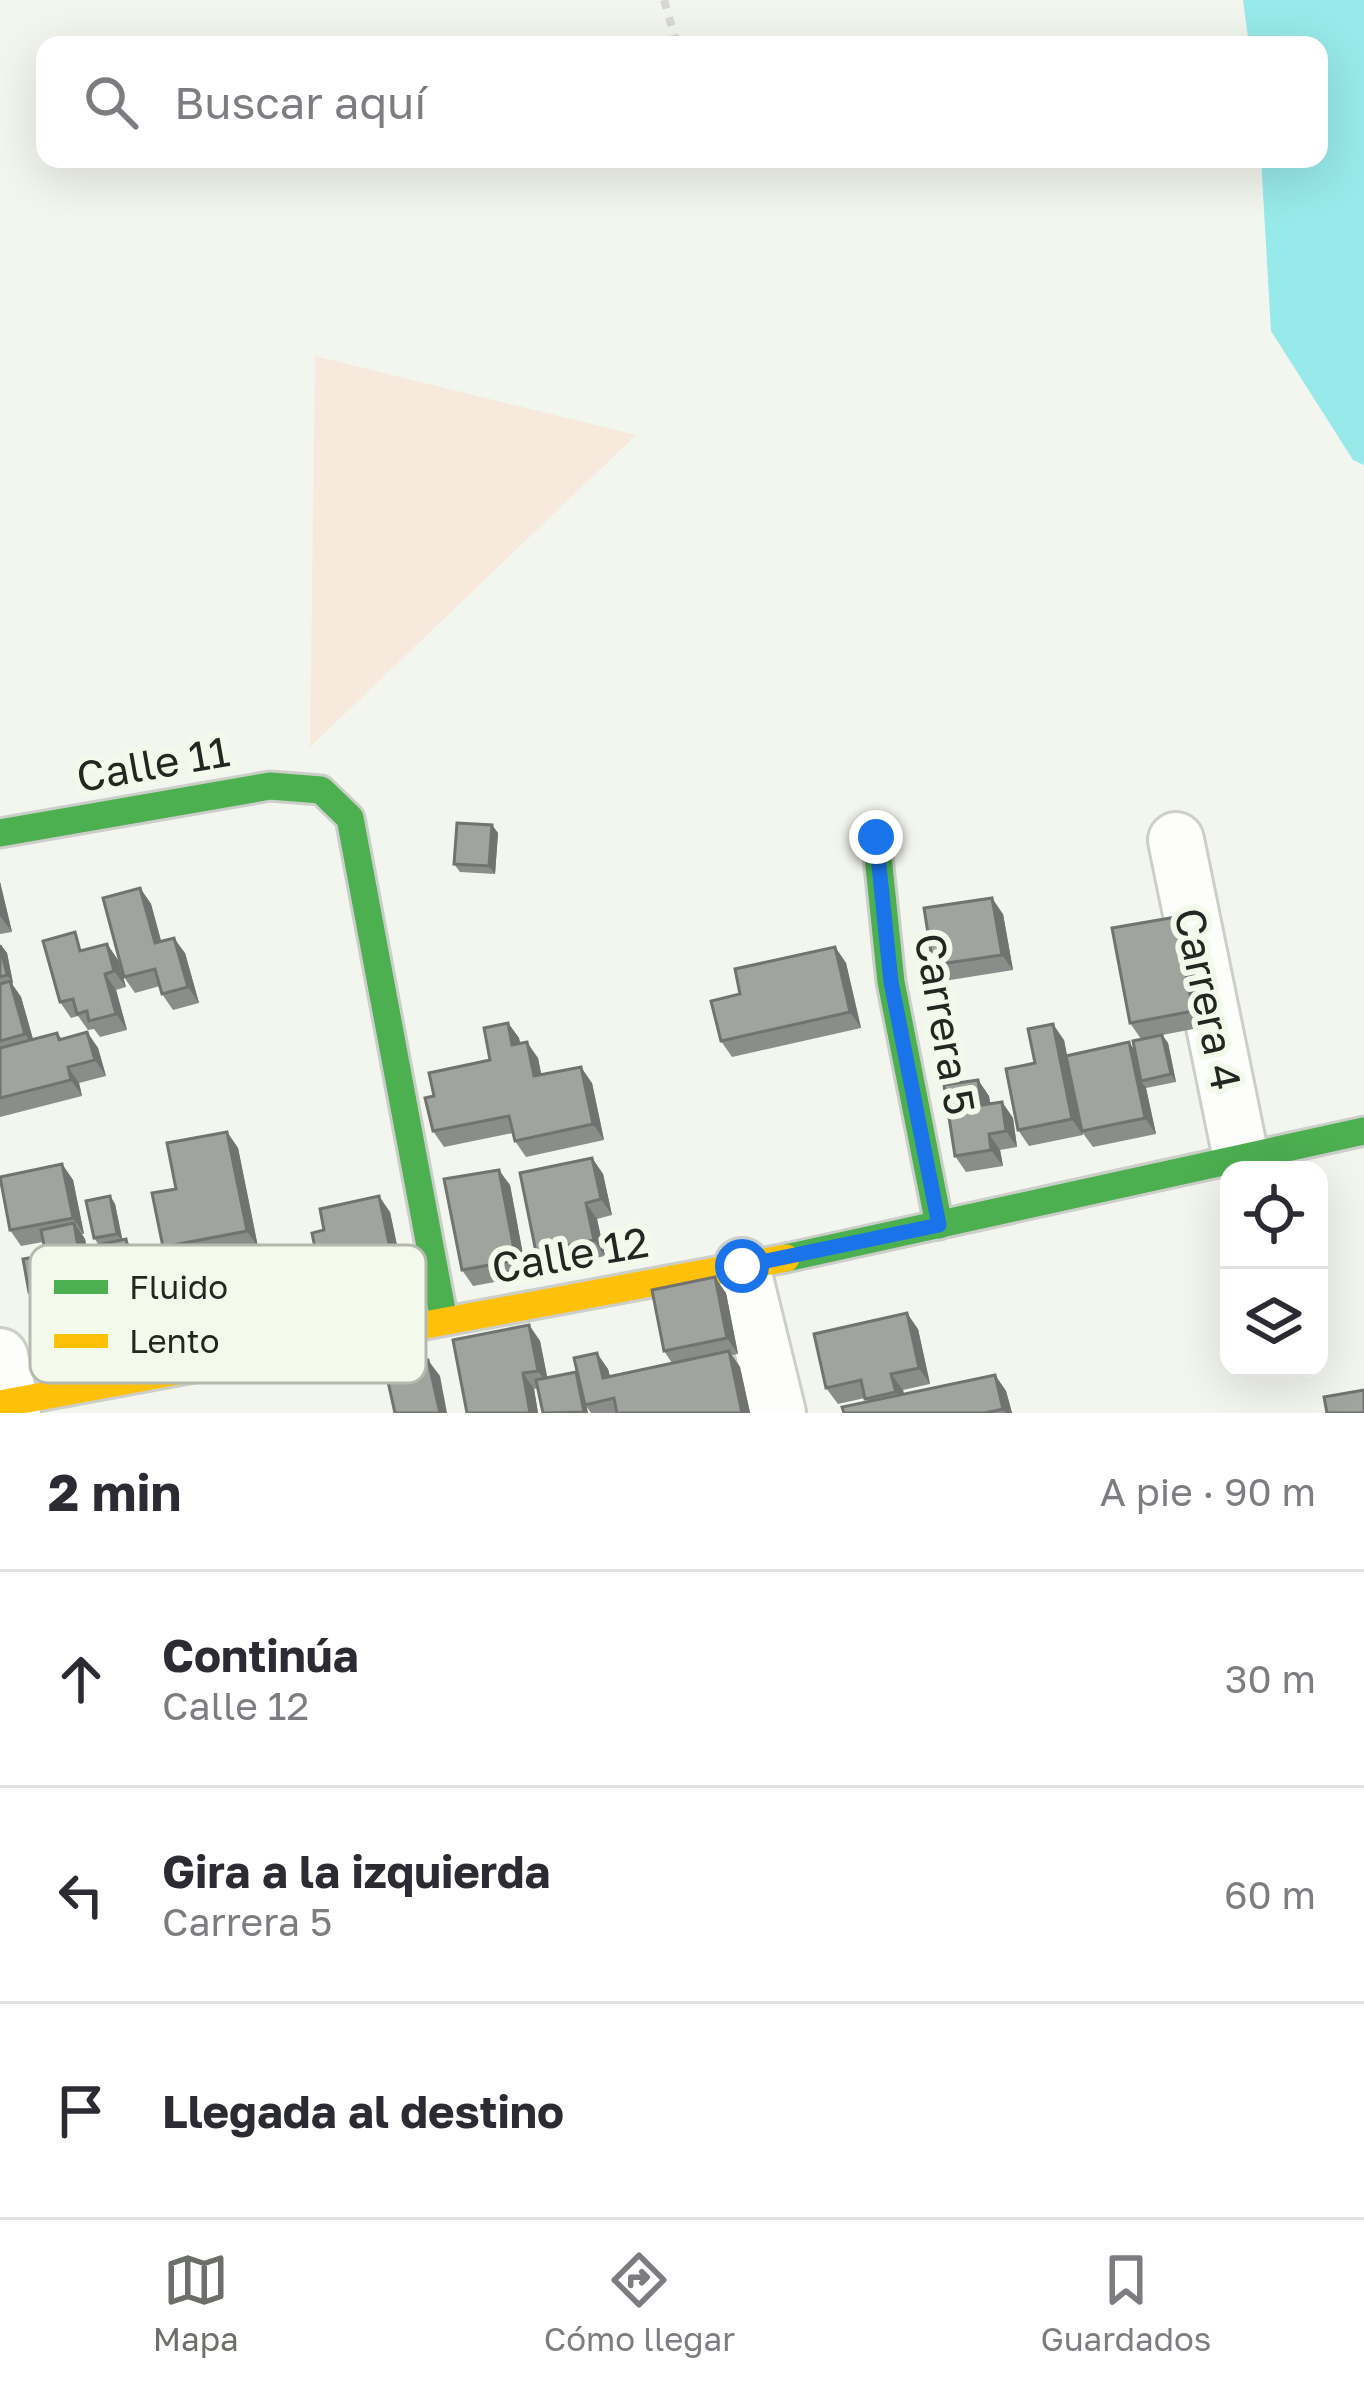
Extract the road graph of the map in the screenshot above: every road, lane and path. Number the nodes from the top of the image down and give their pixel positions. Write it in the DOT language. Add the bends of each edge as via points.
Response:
graph roads {
  1 [pos="664,0"];
  2 [pos="674,36"];
  3 [pos="0,833"];
  4 [pos="876,837"];
  5 [pos="1176,840"];
  6 [pos="1364,1131"];
  7 [pos="1241,1158"];
  8 [pos="939,1225"];
  9 [pos="742,1266"];
  10 [pos="444,1321"];
  11 [pos="426,1324"];
  12 [pos="72,1383"];
  13 [pos="6,1394"];
  14 [pos="778,1413"];
  1 -- 2 [label="path"];
  3 -- 10 [label="street, Calle 11" via="270,787 320,790 350,818"];
  4 -- 8 [label="street, Carrera 5" via="891,982"];
  5 -- 7 [label="street, Carrera 4"];
  6 -- 7 [label="street, Calle 12"];
  7 -- 8 [label="street, Calle 12"];
  8 -- 9 [label="street, Calle 12"];
  9 -- 10 [label="street, Calle 12"];
  9 -- 14 [label="street"];
  10 -- 11 [label="street, Calle 12"];
  12 -- 13 [label="street, Calle 12"];
}
